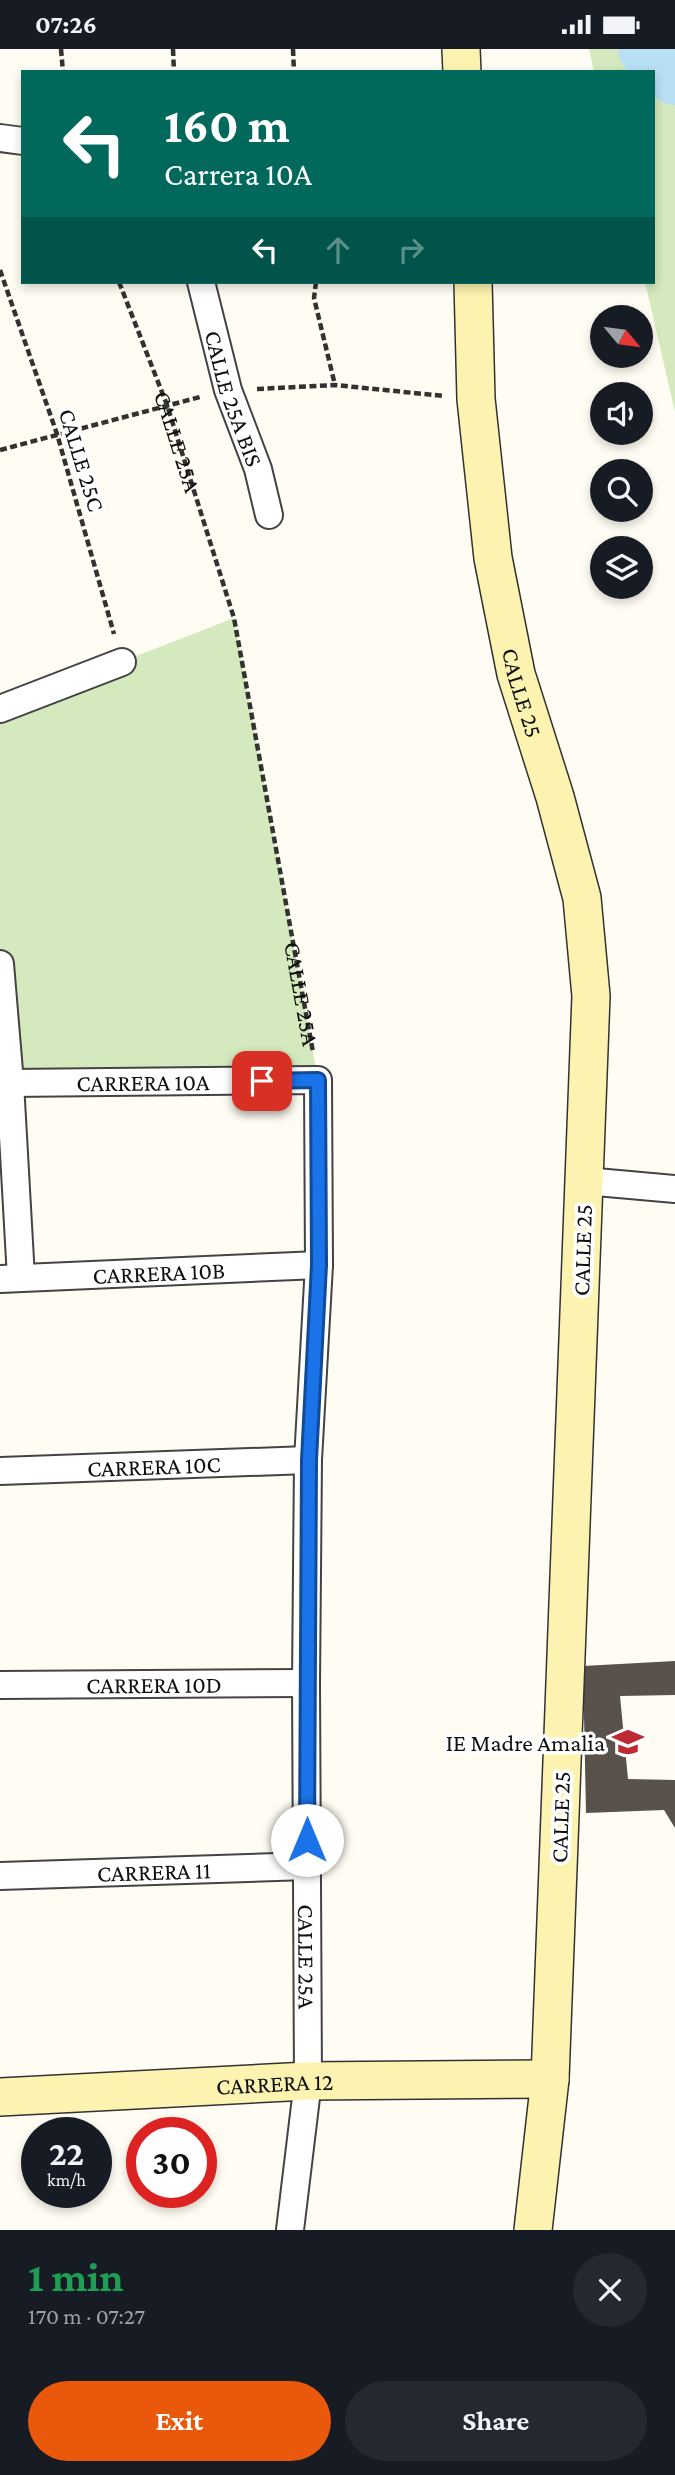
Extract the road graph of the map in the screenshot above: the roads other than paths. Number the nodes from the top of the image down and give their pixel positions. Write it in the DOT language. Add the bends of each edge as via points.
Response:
graph roads {
  1 [pos="461,49"];
  2 [pos="462,70"];
  3 [pos="0,138"];
  4 [pos="21,141"];
  5 [pos="202,284"];
  6 [pos="472,284"];
  7 [pos="270,515"];
  8 [pos="122,662"];
  9 [pos="0,709"];
  10 [pos="0,964"];
  11 [pos="318,1080"];
  12 [pos="10,1083"];
  13 [pos="585,1181"];
  14 [pos="675,1189"];
  15 [pos="319,1265"];
  16 [pos="11,1278"];
  17 [pos="309,1460"];
  18 [pos="0,1471"];
  19 [pos="306,1683"];
  20 [pos="0,1685"];
  21 [pos="307,1866"];
  22 [pos="0,1876"];
  23 [pos="550,2079"];
  24 [pos="308,2081"];
  25 [pos="0,2097"];
  26 [pos="290,2230"];
  27 [pos="533,2230"];
  1 -- 2 [label="street"];
  3 -- 4 [label="street"];
  5 -- 7 [label="street, CALLE 25A BIS" via="228,390"];
  6 -- 13 [label="street, CALLE 25" via="476,399 493,558 516,674 582,898 591,996"];
  8 -- 9 [label="street"];
  10 -- 12 [label="street"];
  11 -- 12 [label="street, CARRERA 10A"];
  11 -- 15 [label="street, CALLE 25A"];
  12 -- 16 [label="street"];
  13 -- 14 [label="street"];
  13 -- 23 [label="street, CALLE 25"];
  15 -- 16 [label="street, CARRERA 10B"];
  15 -- 17 [label="street, CALLE 25A"];
  17 -- 18 [label="street, CARRERA 10C"];
  17 -- 19 [label="street, CALLE 25A"];
  19 -- 20 [label="street, CARRERA 10D"];
  19 -- 21 [label="street, CALLE 25A"];
  21 -- 22 [label="street, CARRERA 11"];
  21 -- 24 [label="street, CALLE 25A"];
  23 -- 24 [label="street, CARRERA 12"];
  23 -- 27 [label="street, CALLE 25"];
  24 -- 25 [label="street, CARRERA 12"];
  24 -- 26 [label="street, CALLE 25A"];
}
